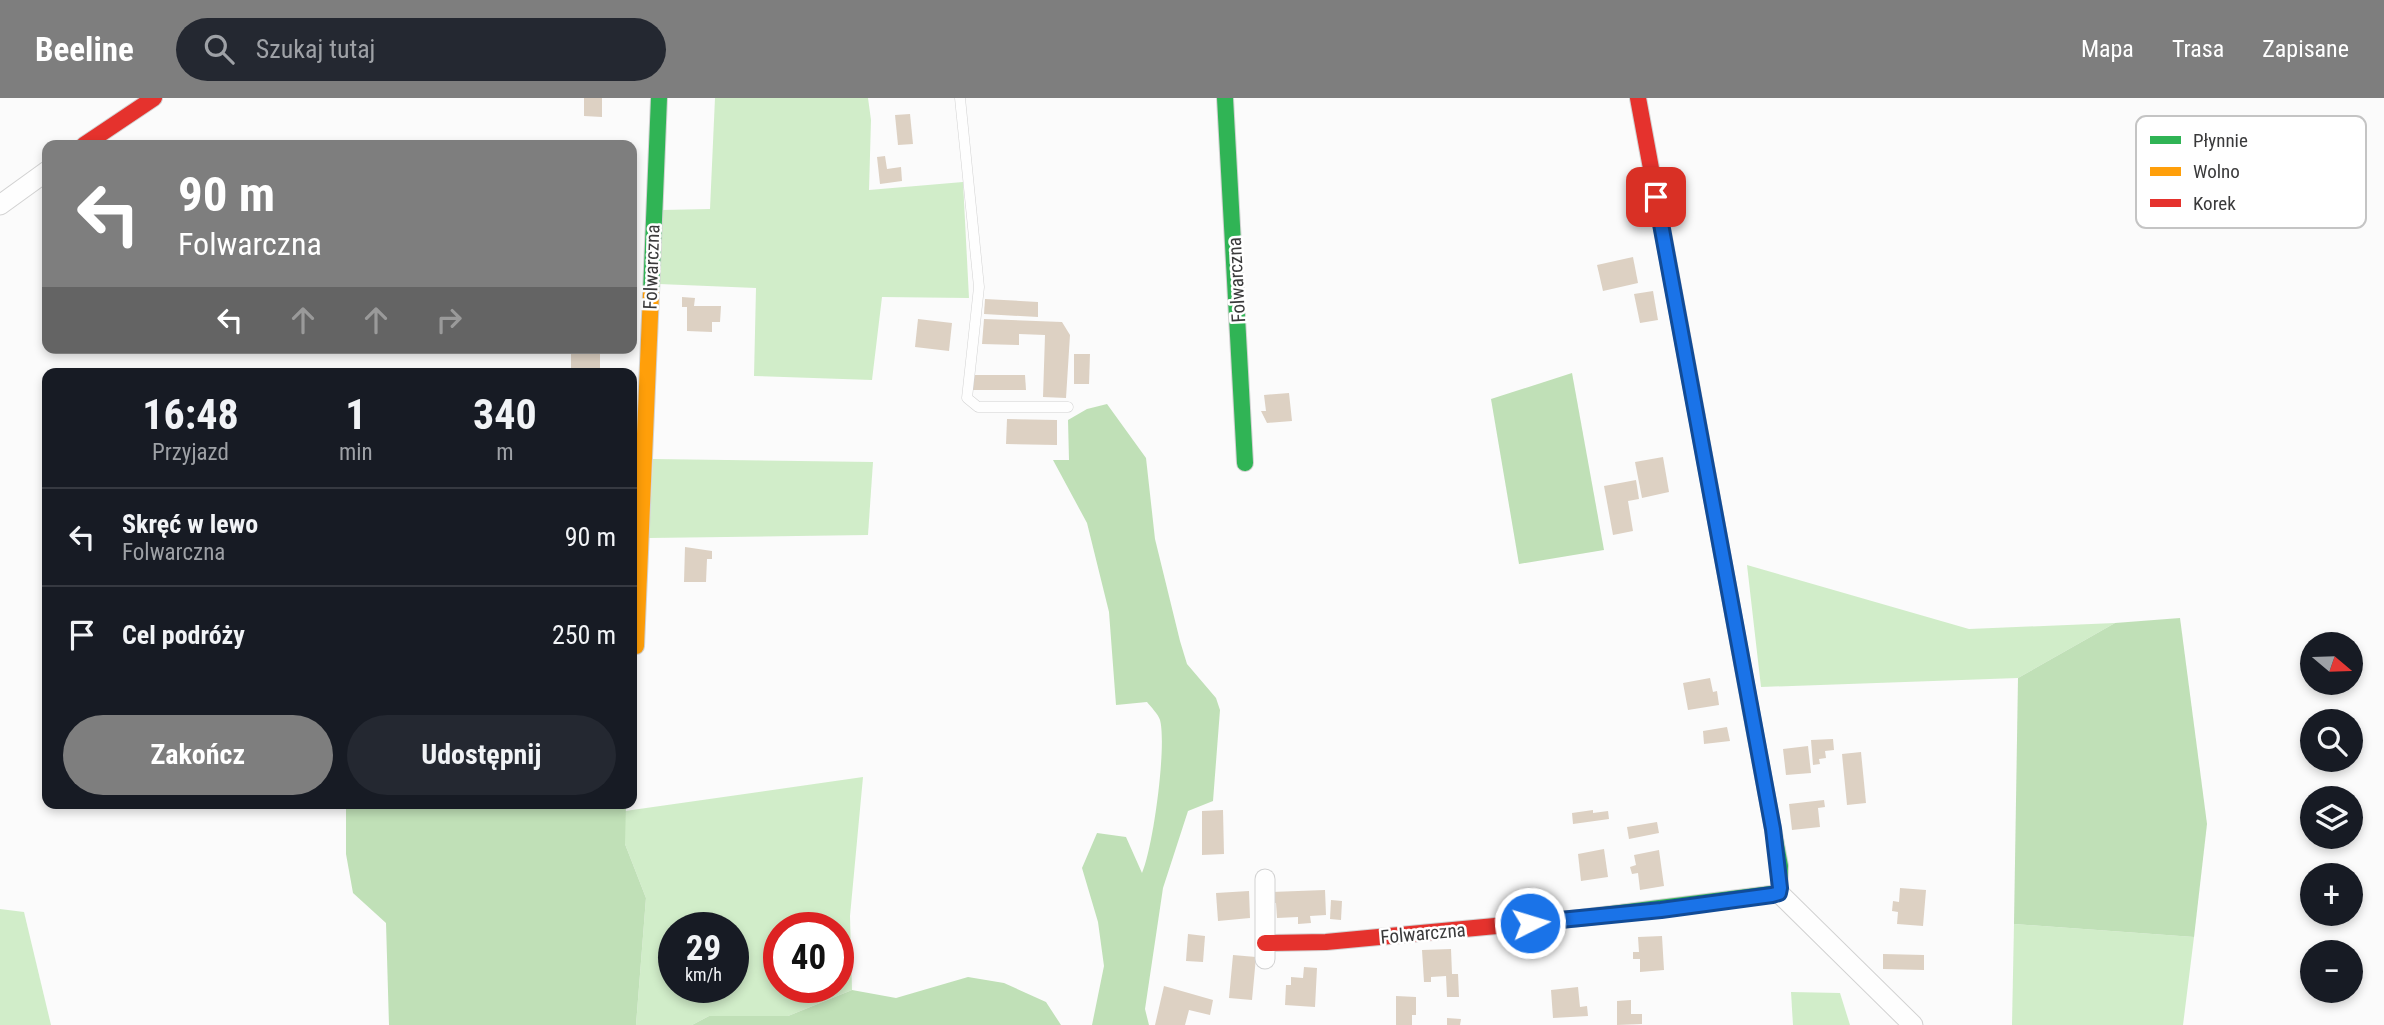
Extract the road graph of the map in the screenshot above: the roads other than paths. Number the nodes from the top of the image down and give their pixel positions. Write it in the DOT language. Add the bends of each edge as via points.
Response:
graph roads {
  1 [pos="154,98"];
  2 [pos="659,98"];
  3 [pos="960,98"];
  4 [pos="1224,98"];
  5 [pos="1637,98"];
  6 [pos="92,140"];
  7 [pos="42,175"];
  8 [pos="0,205"];
  9 [pos="1068,407"];
  10 [pos="1245,463"];
  11 [pos="637,622"];
  12 [pos="1265,879"];
  13 [pos="1779,893"];
  14 [pos="1265,951"];
  15 [pos="1913,1025"];
  1 -- 6 [label="street"];
  2 -- 11 [label="street, Folwarczna"];
  3 -- 9 [label="lane" via="979,287 967,398 978,407"];
  4 -- 10 [label="street, Folwarczna"];
  5 -- 13 [label="street" via="1780,866"];
  7 -- 8 [label="street"];
  12 -- 14 [label="street, Folwarczna"];
  13 -- 14 [label="street, Folwarczna" via="1634,913"];
  13 -- 15 [label="street"];
}
